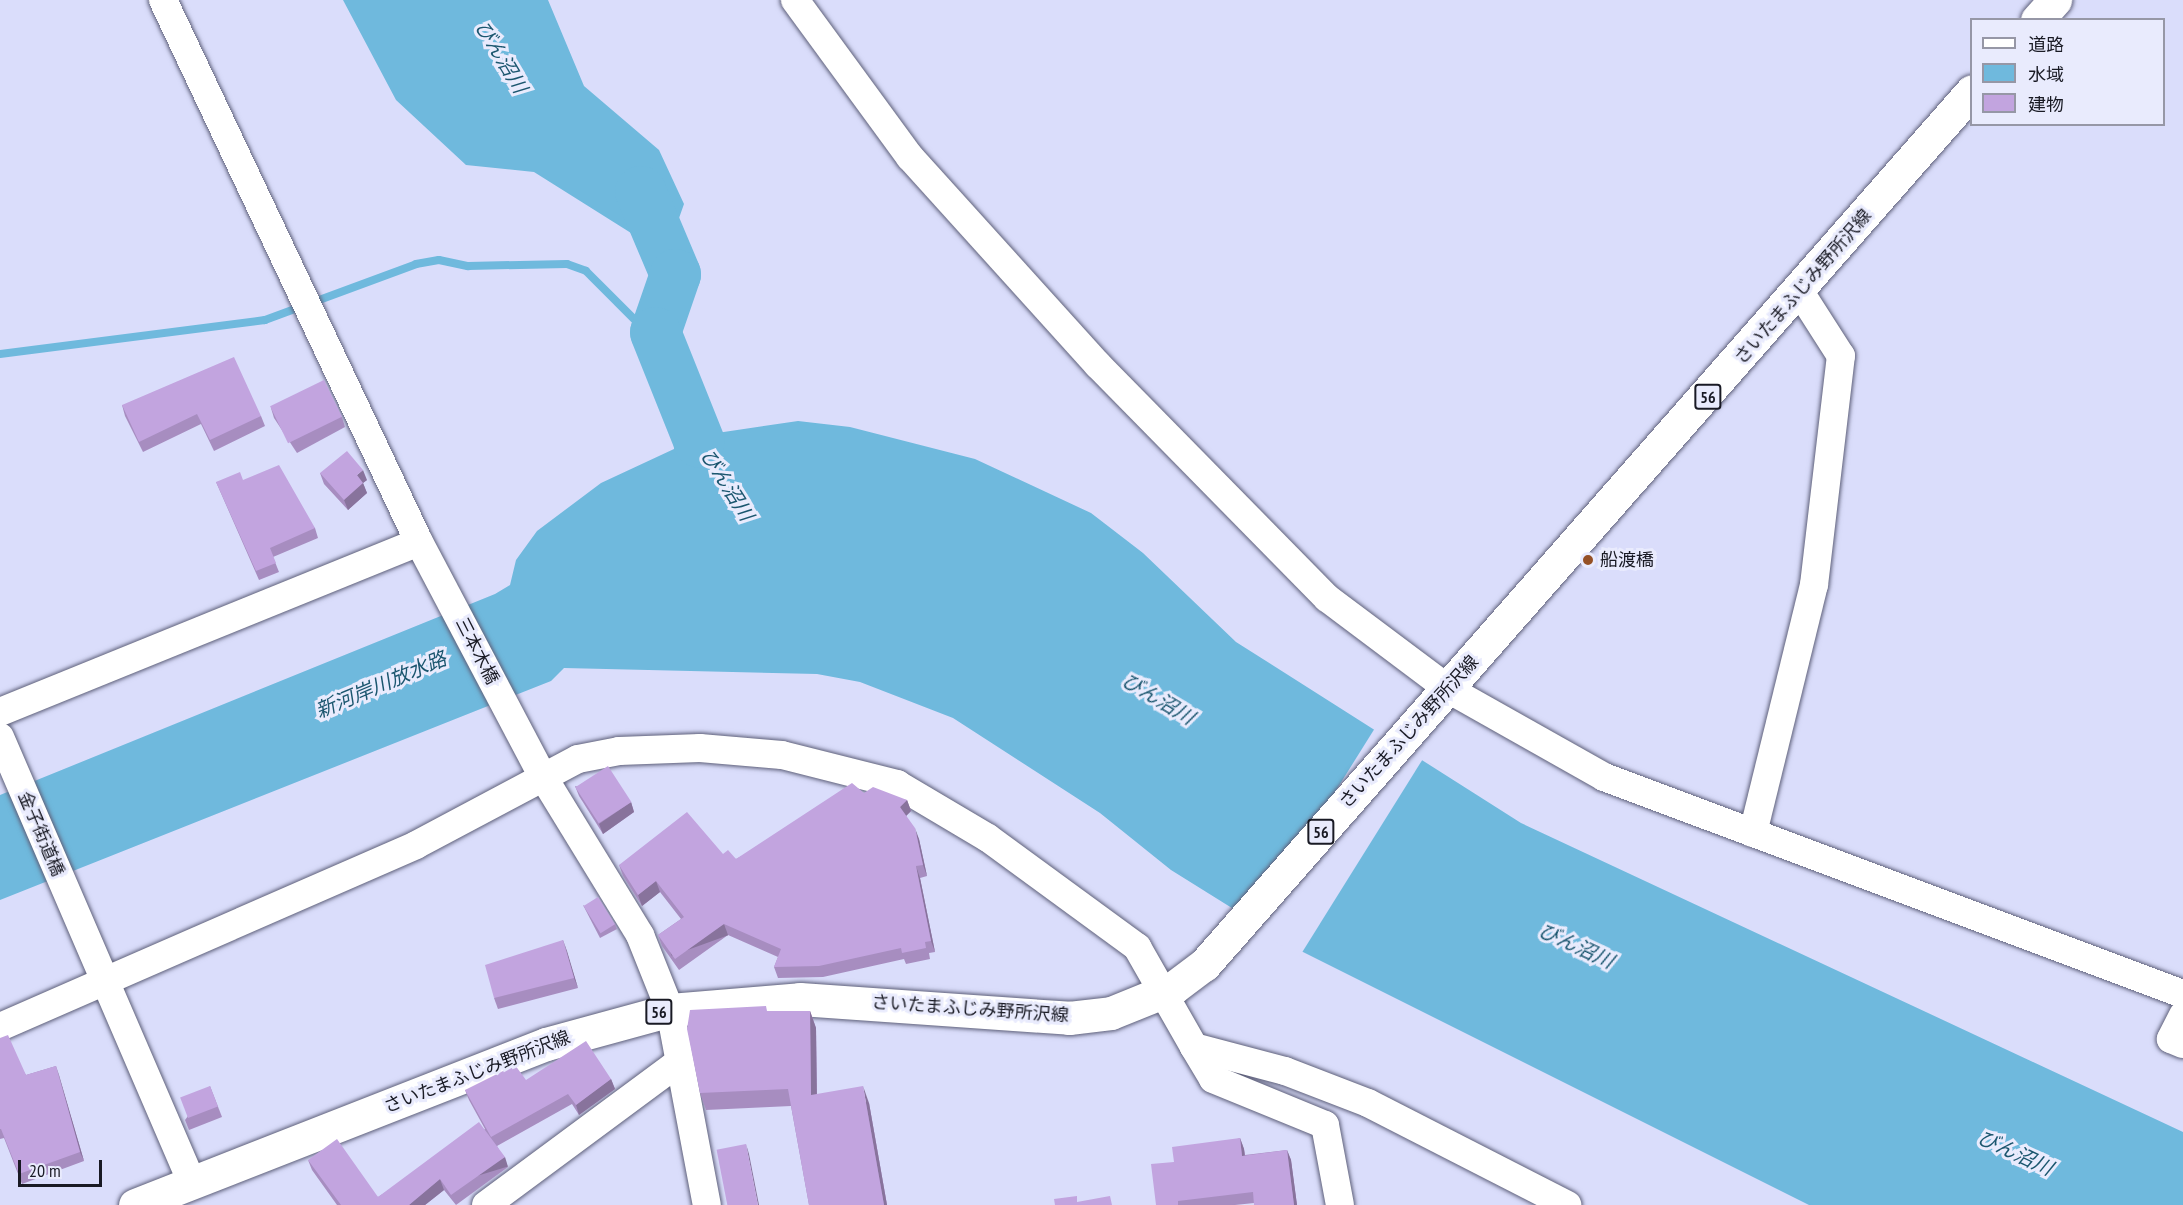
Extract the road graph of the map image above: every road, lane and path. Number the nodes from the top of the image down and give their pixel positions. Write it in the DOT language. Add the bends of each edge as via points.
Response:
graph roads {
  1 [pos="163,0"];
  2 [pos="795,0"];
  3 [pos="2055,0"];
  4 [pos="2039,18"];
  5 [pos="1970,92"];
  6 [pos="1800,292"];
  7 [pos="424,550"];
  8 [pos="1444,694"];
  9 [pos="0,712"];
  10 [pos="0,737"];
  11 [pos="542,775"];
  12 [pos="1753,833"];
  13 [pos="107,981"];
  14 [pos="1161,994"];
  15 [pos="2183,994"];
  16 [pos="670,1010"];
  17 [pos="2183,1015"];
  18 [pos="0,1027"];
  19 [pos="2183,1044"];
  20 [pos="1194,1047"];
  21 [pos="678,1063"];
  22 [pos="192,1183"];
  23 [pos="135,1205"];
  24 [pos="486,1205"];
  25 [pos="707,1205"];
  26 [pos="1340,1205"];
  27 [pos="1567,1205"];
  1 -- 7 [label="street, 三本木橋"];
  2 -- 8 [label="street" via="910,157 1098,365 1327,598"];
  3 -- 4 [label="main road"];
  5 -- 6 [label="main road, さいたまふじみ野所沢線 / 56"];
  6 -- 8 [label="main road, さいたまふじみ野所沢線 / 56"];
  6 -- 12 [label="street" via="1841,356 1815,585"];
  7 -- 9 [label="street"];
  7 -- 11 [label="street, 三本木橋"];
  8 -- 12 [label="street" via="1604,777"];
  8 -- 14 [label="main road, さいたまふじみ野所沢線 / 56" via="1204,965"];
  10 -- 13 [label="street, 金子街道橋"];
  11 -- 13 [label="street" via="416,845"];
  11 -- 14 [label="street" via="619,751 700,748 782,755 897,784 988,838 1137,947"];
  11 -- 16 [label="street, 三本木橋" via="640,935"];
  12 -- 15 [label="street"];
  13 -- 18 [label="street"];
  13 -- 22 [label="street, 金子街道橋"];
  14 -- 16 [label="main road, さいたまふじみ野所沢線 / 56" via="1111,1013 1069,1018 800,999"];
  14 -- 20 [label="street"];
  16 -- 21 [label="street, 三本木橋"];
  16 -- 22 [label="main road, さいたまふじみ野所沢線 / 56" via="546,1044"];
  17 -- 19 [label="street" via="2171,1039"];
  20 -- 26 [label="street" via="1213,1079 1325,1125"];
  20 -- 27 [label="street" via="1285,1071 1368,1103"];
  21 -- 24 [label="street"];
  21 -- 25 [label="street, 三本木橋"];
  22 -- 23 [label="main road, さいたまふじみ野所沢線 / 56"];
}
